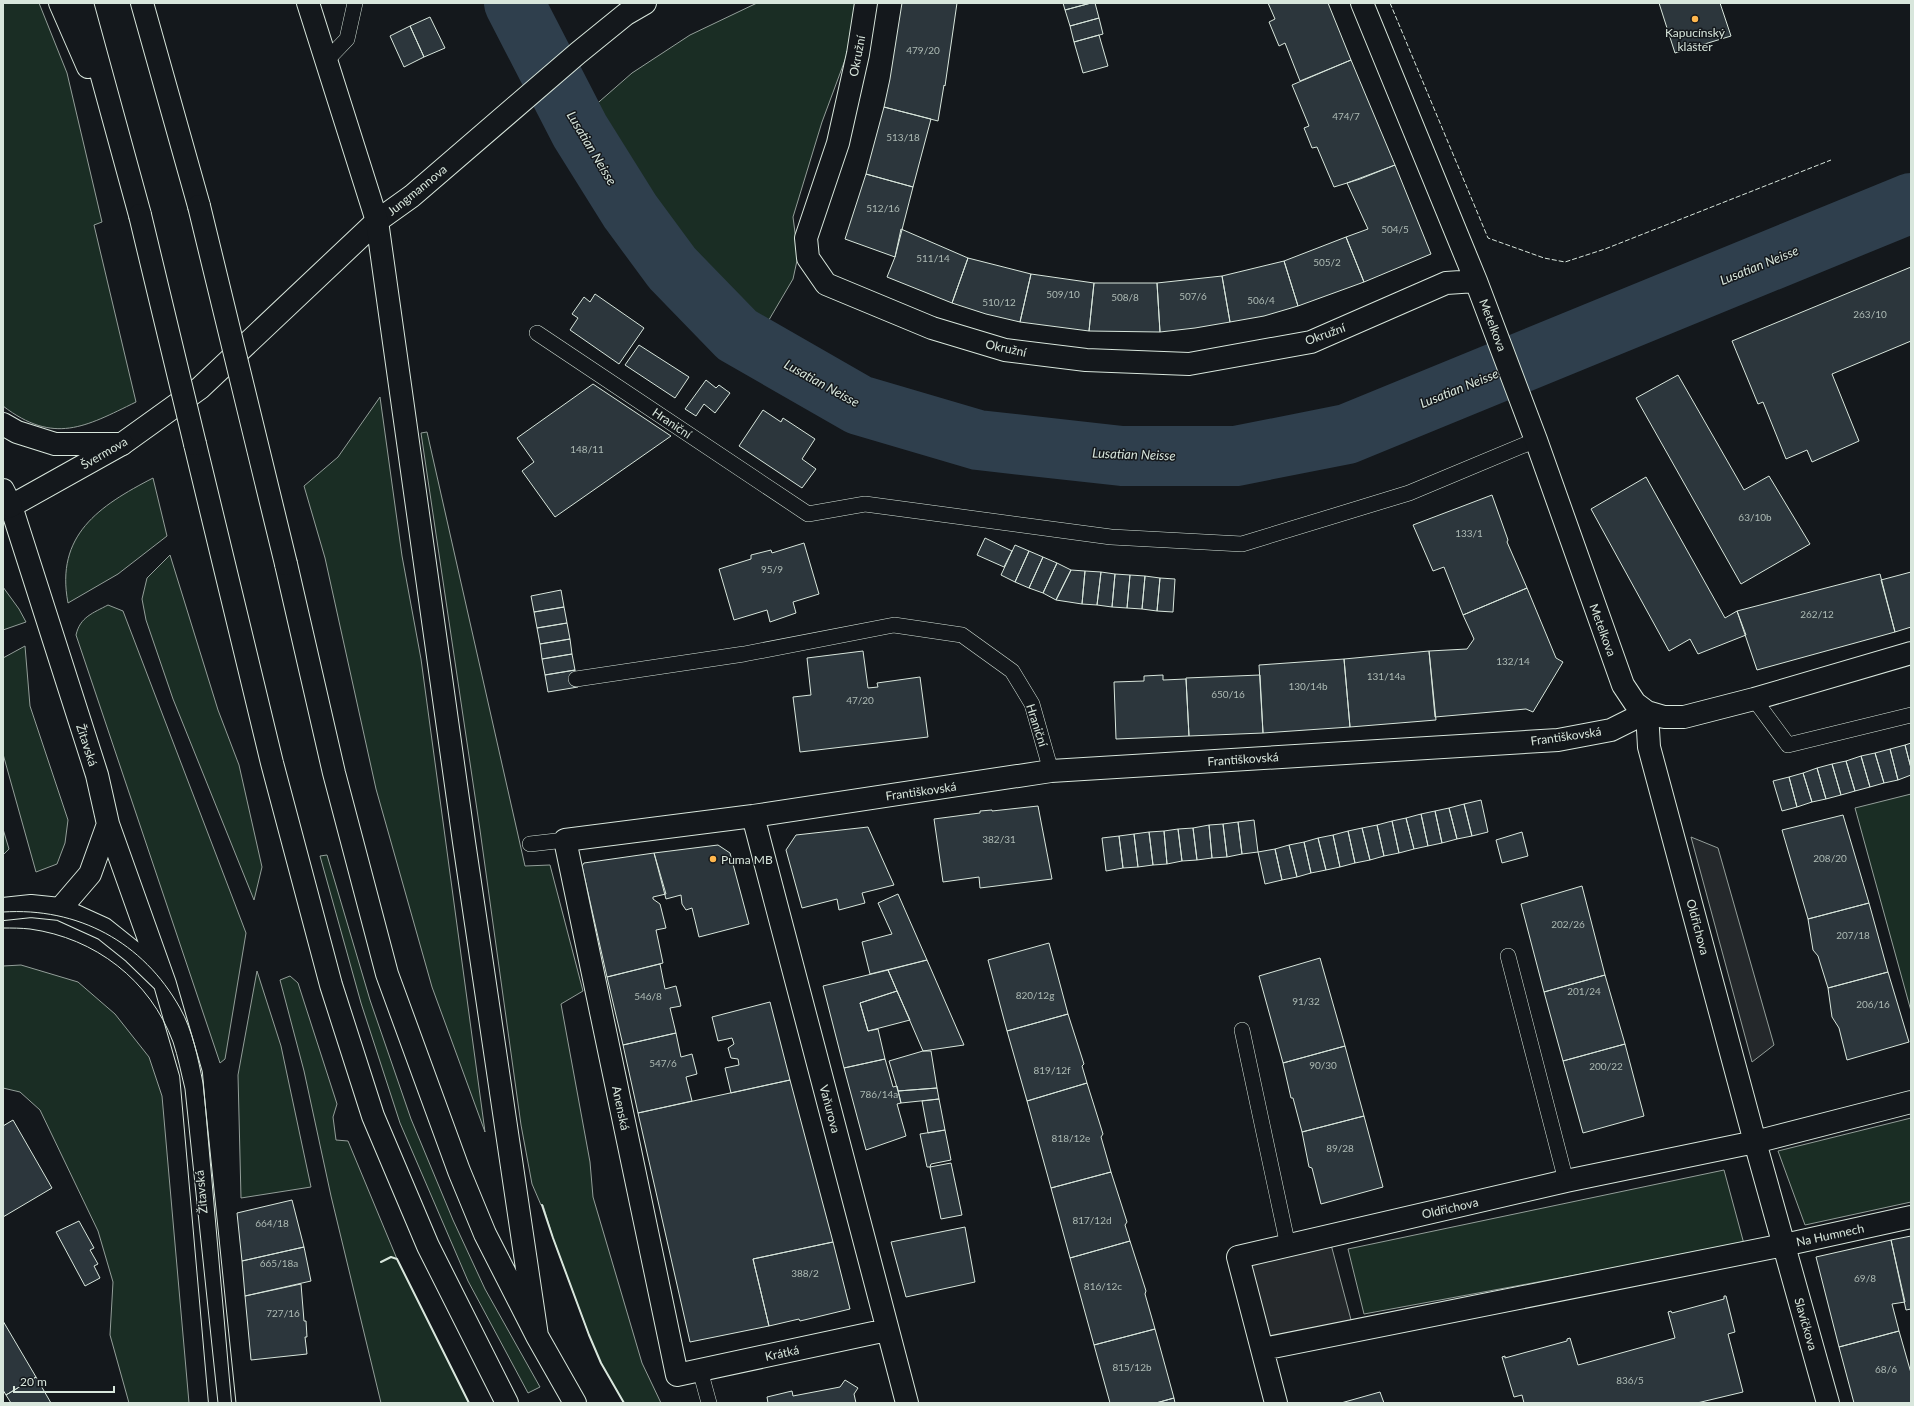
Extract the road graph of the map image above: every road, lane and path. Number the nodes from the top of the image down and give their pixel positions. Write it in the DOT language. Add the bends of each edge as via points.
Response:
graph roads {
  1 [pos="60,3"];
  2 [pos="82,3"];
  3 [pos="142,3"];
  4 [pos="308,3"];
  5 [pos="356,3"];
  6 [pos="645,3"];
  7 [pos="866,3"];
  8 [pos="1362,3"];
  9 [pos="326,61"];
  10 [pos="120,143"];
  11 [pos="377,221"];
  12 [pos="1476,282"];
  13 [pos="537,333"];
  14 [pos="200,388"];
  15 [pos="3,424"];
  16 [pos="1536,440"];
  17 [pos="122,444"];
  18 [pos="6,501"];
  19 [pos="1911,652"];
  20 [pos="576,679"];
  21 [pos="1754,699"];
  22 [pos="1647,712"];
  23 [pos="1911,715"];
  24 [pos="1051,771"];
  25 [pos="753,816"];
  26 [pos="108,824"];
  27 [pos="565,840"];
  28 [pos="530,844"];
  29 [pos="60,909"];
  30 [pos="3,910"];
  31 [pos="1508,956"];
  32 [pos="165,984"];
  33 [pos="1242,1030"];
  34 [pos="1911,1102"];
  35 [pos="1755,1142"];
  36 [pos="1566,1181"];
  37 [pos="1911,1218"];
  38 [pos="1784,1245"];
  39 [pos="1288,1246"];
  40 [pos="887,1330"];
  41 [pos="537,1336"];
  42 [pos="1263,1349"];
  43 [pos="700,1370"];
  44 [pos="677,1375"];
  45 [pos="220,1403"];
  46 [pos="506,1403"];
  47 [pos="575,1403"];
  48 [pos="709,1403"];
  49 [pos="907,1403"];
  50 [pos="1276,1403"];
  51 [pos="1828,1403"];
  1 -- 10 [label="main road"];
  2 -- 10 [label="main road"];
  3 -- 41 [label="main road, bridge" via="199,206 334,773 388,974 473,1206"];
  4 -- 9 [label="main road"];
  5 -- 9 [label="lane" via="347,39"];
  6 -- 11 [label="main road, Jungmannova" via="626,14 578,53 412,196"];
  7 -- 12 [label="main road, Okružní" via="858,54 838,143 806,238 808,258 826,284 932,328 1005,350 1086,360 1189,364 1312,342 1446,283"];
  8 -- 12 [label="main road, Metelkova"];
  9 -- 11 [label="main road"];
  10 -- 46 [label="main road, bridge" via="140,215 272,763 329,978 373,1116 428,1246"];
  11 -- 14 [label="main road, Jungmannova"];
  11 -- 41 [label="main road" via="464,842"];
  12 -- 16 [label="main road, Metelkova"];
  13 -- 16 [label="lane, Hraniční" via="808,514 865,504 1111,537 1242,544 1409,493"];
  14 -- 17 [label="main road, Švermova"];
  15 -- 17 [label="main road" via="17,432 55,444"];
  16 -- 22 [label="main road, Metelkova" via="1623,685 1635,703"];
  17 -- 18 [label="main road, Švermova"];
  18 -- 26 [label="main road, Žitavská" via="97,775"];
  19 -- 21 [label="main road"];
  20 -- 24 [label="lane, Hraniční" via="744,654 894,625 962,635 1012,671 1032,704"];
  21 -- 22 [label="main road" via="1684,717 1664,717"];
  21 -- 23 [label="lane" via="1788,745"];
  22 -- 24 [label="main road, Františkovská" via="1611,730 1558,740"];
  22 -- 35 [label="main road, Oldřichova" via="1649,747"];
  24 -- 25 [label="main road, Františkovská"];
  25 -- 27 [label="main road, Františkovská"];
  25 -- 40 [label="main road, Vaňurova"];
  26 -- 29 [label="main road" via="90,874"];
  26 -- 32 [label="main road, Žitavská"];
  27 -- 28 [label="lane"];
  27 -- 44 [label="main road, Anenská"];
  29 -- 30 [label="main road, Žitavská" via="31,906"];
  29 -- 32 [label="main road, Žitavská" via="104,929 134,953"];
  31 -- 36 [label="lane"];
  32 -- 45 [label="main road, Žitavská" via="191,1074"];
  33 -- 39 [label="lane"];
  34 -- 35 [label="main road, Oldřichova"];
  35 -- 36 [label="main road, Oldřichova"];
  35 -- 38 [label="main road, Na Humnech"];
  36 -- 39 [label="main road, Oldřichova"];
  37 -- 38 [label="main road, Na Humnech"];
  38 -- 42 [label="main road"];
  38 -- 51 [label="main road, Slavíčkova"];
  39 -- 42 [label="main road, Oldřichova" via="1238,1257"];
  40 -- 43 [label="main road, Krátká"];
  40 -- 49 [label="main road, Vaňurova"];
  41 -- 47 [label="main road"];
  42 -- 50 [label="main road, Oldřichova"];
  43 -- 44 [label="main road, Krátká"];
  43 -- 48 [label="lane"];
}
